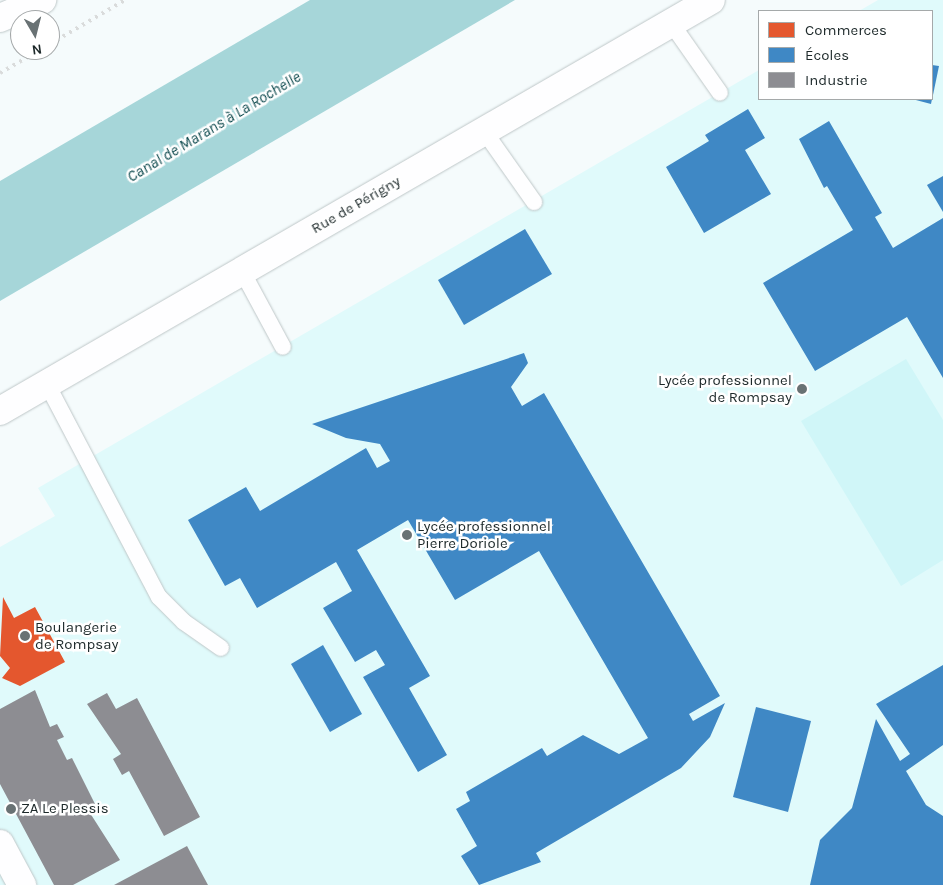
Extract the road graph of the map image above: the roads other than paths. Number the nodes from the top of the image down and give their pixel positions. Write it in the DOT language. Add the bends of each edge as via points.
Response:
graph roads {
  1 [pos="42,0"];
  2 [pos="711,0"];
  3 [pos="0,18"];
  4 [pos="671,23"];
  5 [pos="720,93"];
  6 [pos="484,131"];
  7 [pos="534,202"];
  8 [pos="242,271"];
  9 [pos="283,346"];
  10 [pos="47,384"];
  11 [pos="0,411"];
  12 [pos="221,648"];
  13 [pos="0,844"];
  14 [pos="22,885"];
  1 -- 3 [label="street"];
  2 -- 4 [label="street, Rue de Périgny"];
  4 -- 5 [label="lane"];
  4 -- 6 [label="street, Rue de Périgny"];
  6 -- 7 [label="lane"];
  6 -- 8 [label="street, Rue de Périgny"];
  8 -- 9 [label="lane"];
  8 -- 10 [label="street, Rue de Périgny"];
  10 -- 11 [label="street, Rue de Périgny"];
  10 -- 12 [label="lane" via="159,597 184,622"];
  13 -- 14 [label="street"];
}
